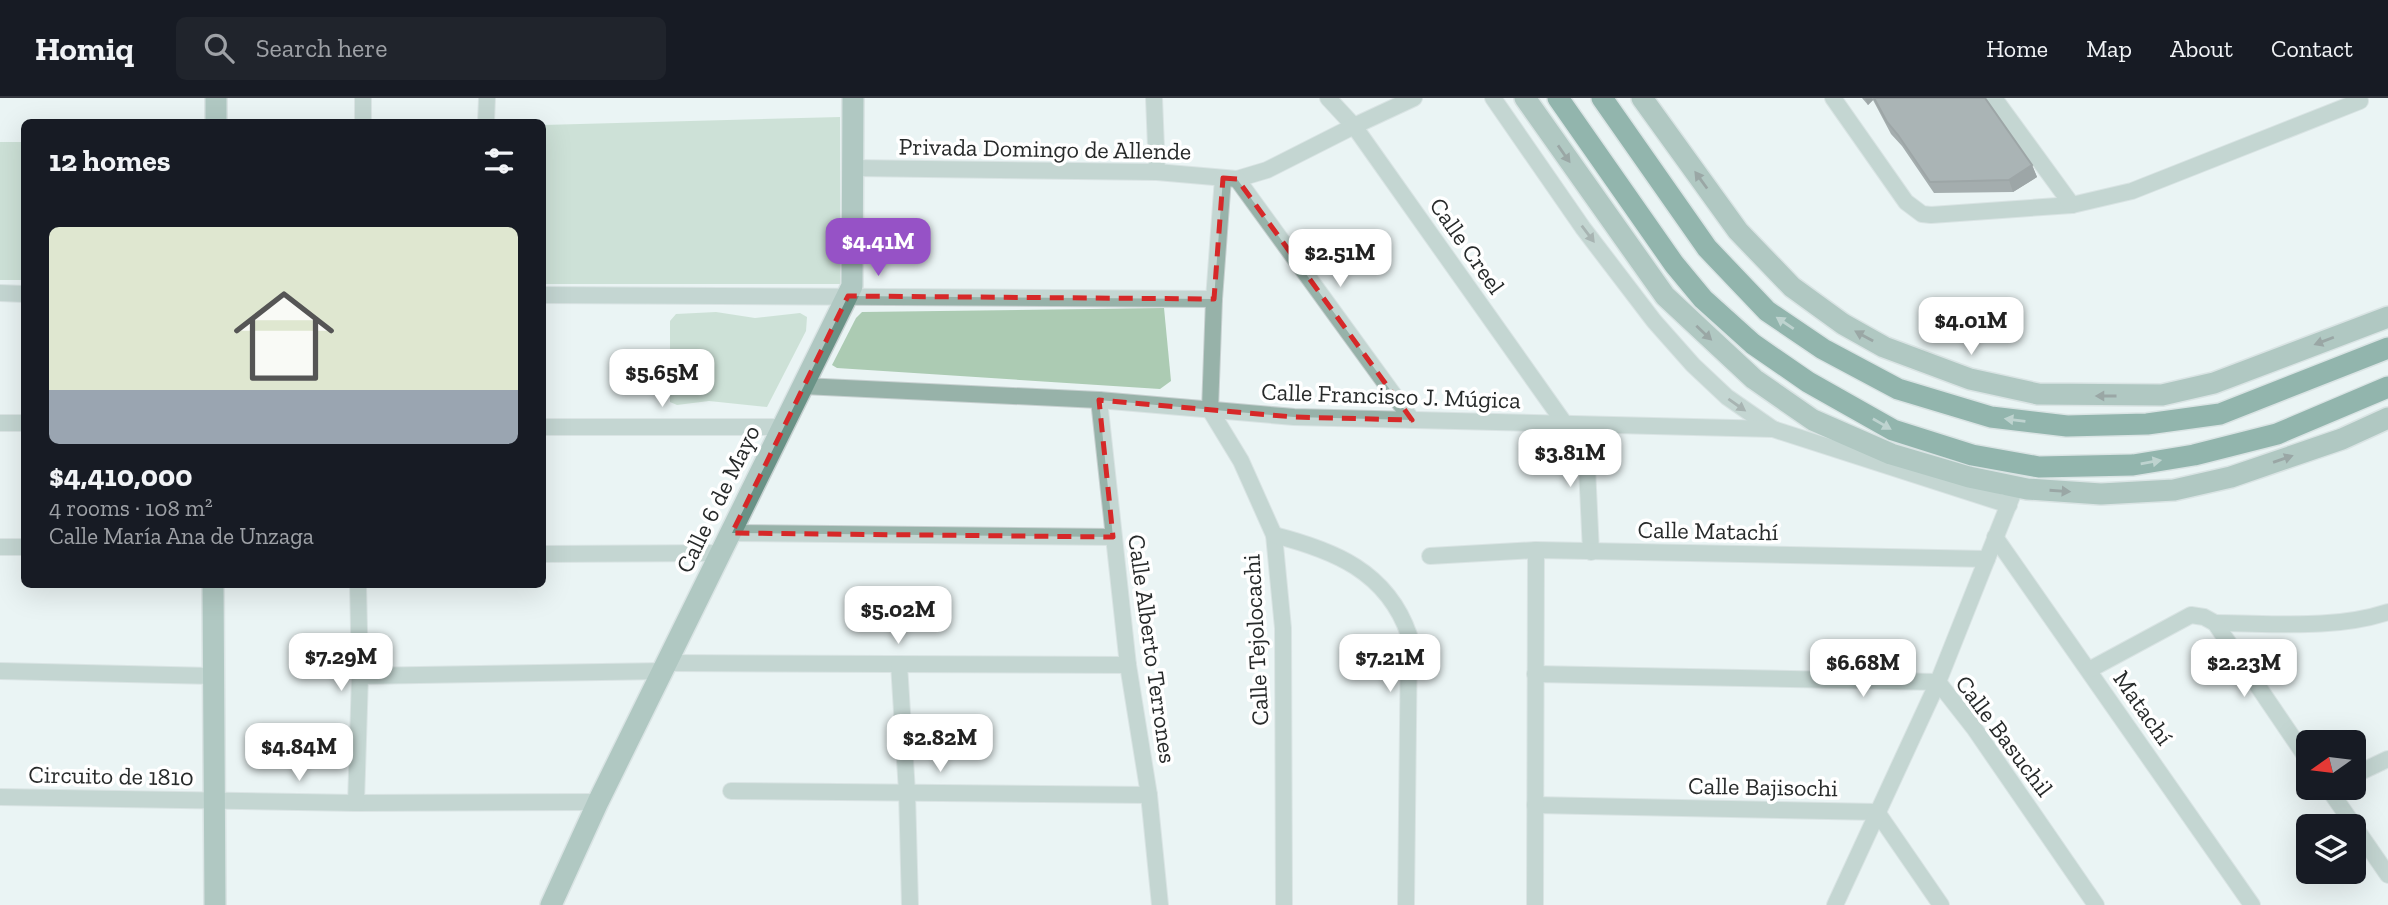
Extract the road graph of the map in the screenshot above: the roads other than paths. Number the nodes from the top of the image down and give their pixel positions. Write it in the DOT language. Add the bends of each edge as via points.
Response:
graph roads {
  1 [pos="216,98"];
  2 [pos="363,98"];
  3 [pos="486,98"];
  4 [pos="853,98"];
  5 [pos="1154,98"];
  6 [pos="1328,98"];
  7 [pos="1415,98"];
  8 [pos="1493,98"];
  9 [pos="1525,98"];
  10 [pos="1558,98"];
  11 [pos="1602,98"];
  12 [pos="1642,98"];
  13 [pos="1833,98"];
  14 [pos="1994,98"];
  15 [pos="2360,101"];
  16 [pos="216,119"];
  17 [pos="363,119"];
  18 [pos="486,119"];
  19 [pos="1354,126"];
  20 [pos="853,168"];
  21 [pos="1157,172"];
  22 [pos="1230,179"];
  23 [pos="2072,205"];
  24 [pos="0,293"];
  25 [pos="21,294"];
  26 [pos="546,295"];
  27 [pos="848,296"];
  28 [pos="1214,299"];
  29 [pos="2384,324"];
  30 [pos="2388,348"];
  31 [pos="803,386"];
  32 [pos="2388,387"];
  33 [pos="1099,400"];
  34 [pos="1210,410"];
  35 [pos="2388,418"];
  36 [pos="1412,420"];
  37 [pos="0,423"];
  38 [pos="21,423"];
  39 [pos="1564,424"];
  40 [pos="1585,425"];
  41 [pos="546,427"];
  42 [pos="782,427"];
  43 [pos="1773,429"];
  44 [pos="2012,496"];
  45 [pos="732,533"];
  46 [pos="1274,535"];
  47 [pos="1114,537"];
  48 [pos="1995,537"];
  49 [pos="0,547"];
  50 [pos="21,547"];
  51 [pos="1536,550"];
  52 [pos="1591,552"];
  53 [pos="722,553"];
  54 [pos="546,554"];
  55 [pos="1430,556"];
  56 [pos="1987,559"];
  57 [pos="213,588"];
  58 [pos="358,588"];
  59 [pos="2388,612"];
  60 [pos="2214,623"];
  61 [pos="899,664"];
  62 [pos="1128,665"];
  63 [pos="666,667"];
  64 [pos="2089,670"];
  65 [pos="0,671"];
  66 [pos="1535,674"];
  67 [pos="213,676"];
  68 [pos="360,676"];
  69 [pos="1938,682"];
  70 [pos="2296,743"];
  71 [pos="2388,759"];
  72 [pos="2366,769"];
  73 [pos="732,791"];
  74 [pos="907,792"];
  75 [pos="1149,795"];
  76 [pos="0,797"];
  77 [pos="215,800"];
  78 [pos="2336,800"];
  79 [pos="598,802"];
  80 [pos="356,803"];
  81 [pos="1535,805"];
  82 [pos="1877,812"];
  83 [pos="2388,875"];
  84 [pos="215,905"];
  85 [pos="551,905"];
  86 [pos="911,905"];
  87 [pos="1160,905"];
  88 [pos="1284,905"];
  89 [pos="1406,905"];
  90 [pos="1535,905"];
  91 [pos="1835,905"];
  92 [pos="1941,905"];
  93 [pos="2096,905"];
  94 [pos="2252,905"];
  1 -- 16 [label="main road"];
  2 -- 17 [label="street"];
  3 -- 18 [label="street"];
  4 -- 20 [label="main road, Calle 6 de Mayo"];
  5 -- 21 [label="street"];
  6 -- 19 [label="street, Calle Creel"];
  7 -- 19 [label="street"];
  8 -- 43 [label="street, one-way" via="1654,321 1727,397"];
  9 -- 44 [label="main road, one-way" via="1665,296 1754,379 1814,420 1891,454 1969,477"];
  10 -- 32 [label="highway, one-way" via="1703,299 1754,344 1808,382 1893,430 1972,456 2039,467 2133,466 2277,434"];
  30 -- 11 [label="highway, one-way" via="2220,414 2147,424 2080,426 1991,417 1898,389 1823,349 1767,311 1707,248"];
  29 -- 12 [label="main road, one-way" via="2214,383 2162,394 2038,394 1969,379 1884,347 1792,287 1738,231"];
  13 -- 23 [label="street" via="1906,202 1922,214"];
  14 -- 23 [label="street"];
  15 -- 23 [label="street" via="2132,191"];
  19 -- 22 [label="street" via="1267,170"];
  19 -- 39 [label="street, Calle Creel"];
  20 -- 21 [label="street, Privada Domingo de Allende"];
  20 -- 27 [label="main road, Calle 6 de Mayo" via="852,286"];
  21 -- 22 [label="street, Privada Domingo de Allende"];
  22 -- 28 [label="street"];
  22 -- 36 [label="street"];
  24 -- 25 [label="street"];
  26 -- 27 [label="street"];
  27 -- 28 [label="street"];
  27 -- 31 [label="main road, Calle 6 de Mayo"];
  28 -- 34 [label="street"];
  31 -- 33 [label="street, Calle Francisco J. Múgica"];
  31 -- 42 [label="main road, Calle 6 de Mayo"];
  33 -- 34 [label="street, Calle Francisco J. Múgica"];
  33 -- 47 [label="street, Calle Alberto Terrones"];
  34 -- 36 [label="street, Calle Francisco J. Múgica"];
  34 -- 46 [label="street, Calle Tejolocachi" via="1241,461"];
  44 -- 35 [label="main road, one-way" via="2174,490 2231,477"];
  36 -- 39 [label="street, Calle Francisco J. Múgica"];
  37 -- 38 [label="street"];
  39 -- 40 [label="street, Calle Francisco J. Múgica"];
  40 -- 43 [label="street, Calle Francisco J. Múgica"];
  40 -- 52 [label="street"];
  41 -- 42 [label="street"];
  42 -- 45 [label="main road, Calle 6 de Mayo"];
  43 -- 44 [label="street, Calle Francisco J. Múgica"];
  44 -- 48 [label="street"];
  45 -- 47 [label="street"];
  45 -- 53 [label="main road, Calle 6 de Mayo"];
  46 -- 88 [label="street, Calle Tejolocachi" via="1283,628"];
  46 -- 89 [label="street" via="1314,545 1361,570 1393,602 1409,635"];
  47 -- 62 [label="street, Calle Alberto Terrones"];
  48 -- 56 [label="street"];
  48 -- 64 [label="street, Matachí"];
  49 -- 50 [label="street"];
  51 -- 52 [label="street, Calle Matachí"];
  51 -- 55 [label="street, Calle Matachí"];
  51 -- 66 [label="street"];
  52 -- 56 [label="street, Calle Matachí"];
  53 -- 54 [label="street"];
  53 -- 63 [label="main road, Calle 6 de Mayo"];
  56 -- 69 [label="street"];
  57 -- 67 [label="main road"];
  58 -- 68 [label="street"];
  59 -- 60 [label="street" via="2333,623"];
  60 -- 64 [label="street" via="2191,615"];
  60 -- 70 [label="street"];
  61 -- 62 [label="street"];
  61 -- 63 [label="street"];
  61 -- 74 [label="street"];
  62 -- 75 [label="street, Calle Alberto Terrones"];
  63 -- 68 [label="street"];
  63 -- 79 [label="main road, Calle 6 de Mayo"];
  64 -- 94 [label="street, Matachí"];
  65 -- 67 [label="street"];
  66 -- 69 [label="street, Calle Basuchil"];
  66 -- 81 [label="street"];
  67 -- 77 [label="main road"];
  68 -- 80 [label="street"];
  69 -- 82 [label="street"];
  69 -- 93 [label="street, Calle Basuchil"];
  71 -- 72 [label="street"];
  73 -- 74 [label="street"];
  74 -- 75 [label="street"];
  74 -- 86 [label="street"];
  75 -- 87 [label="street, Calle Alberto Terrones"];
  76 -- 77 [label="street, Circuito de 1810"];
  77 -- 80 [label="street, Circuito de 1810"];
  77 -- 84 [label="main road"];
  78 -- 83 [label="street"];
  79 -- 80 [label="street, Circuito de 1810"];
  79 -- 85 [label="main road, Calle 6 de Mayo"];
  81 -- 82 [label="street, Calle Bajisochi"];
  81 -- 90 [label="street"];
  82 -- 91 [label="street"];
  82 -- 92 [label="street"];
}
